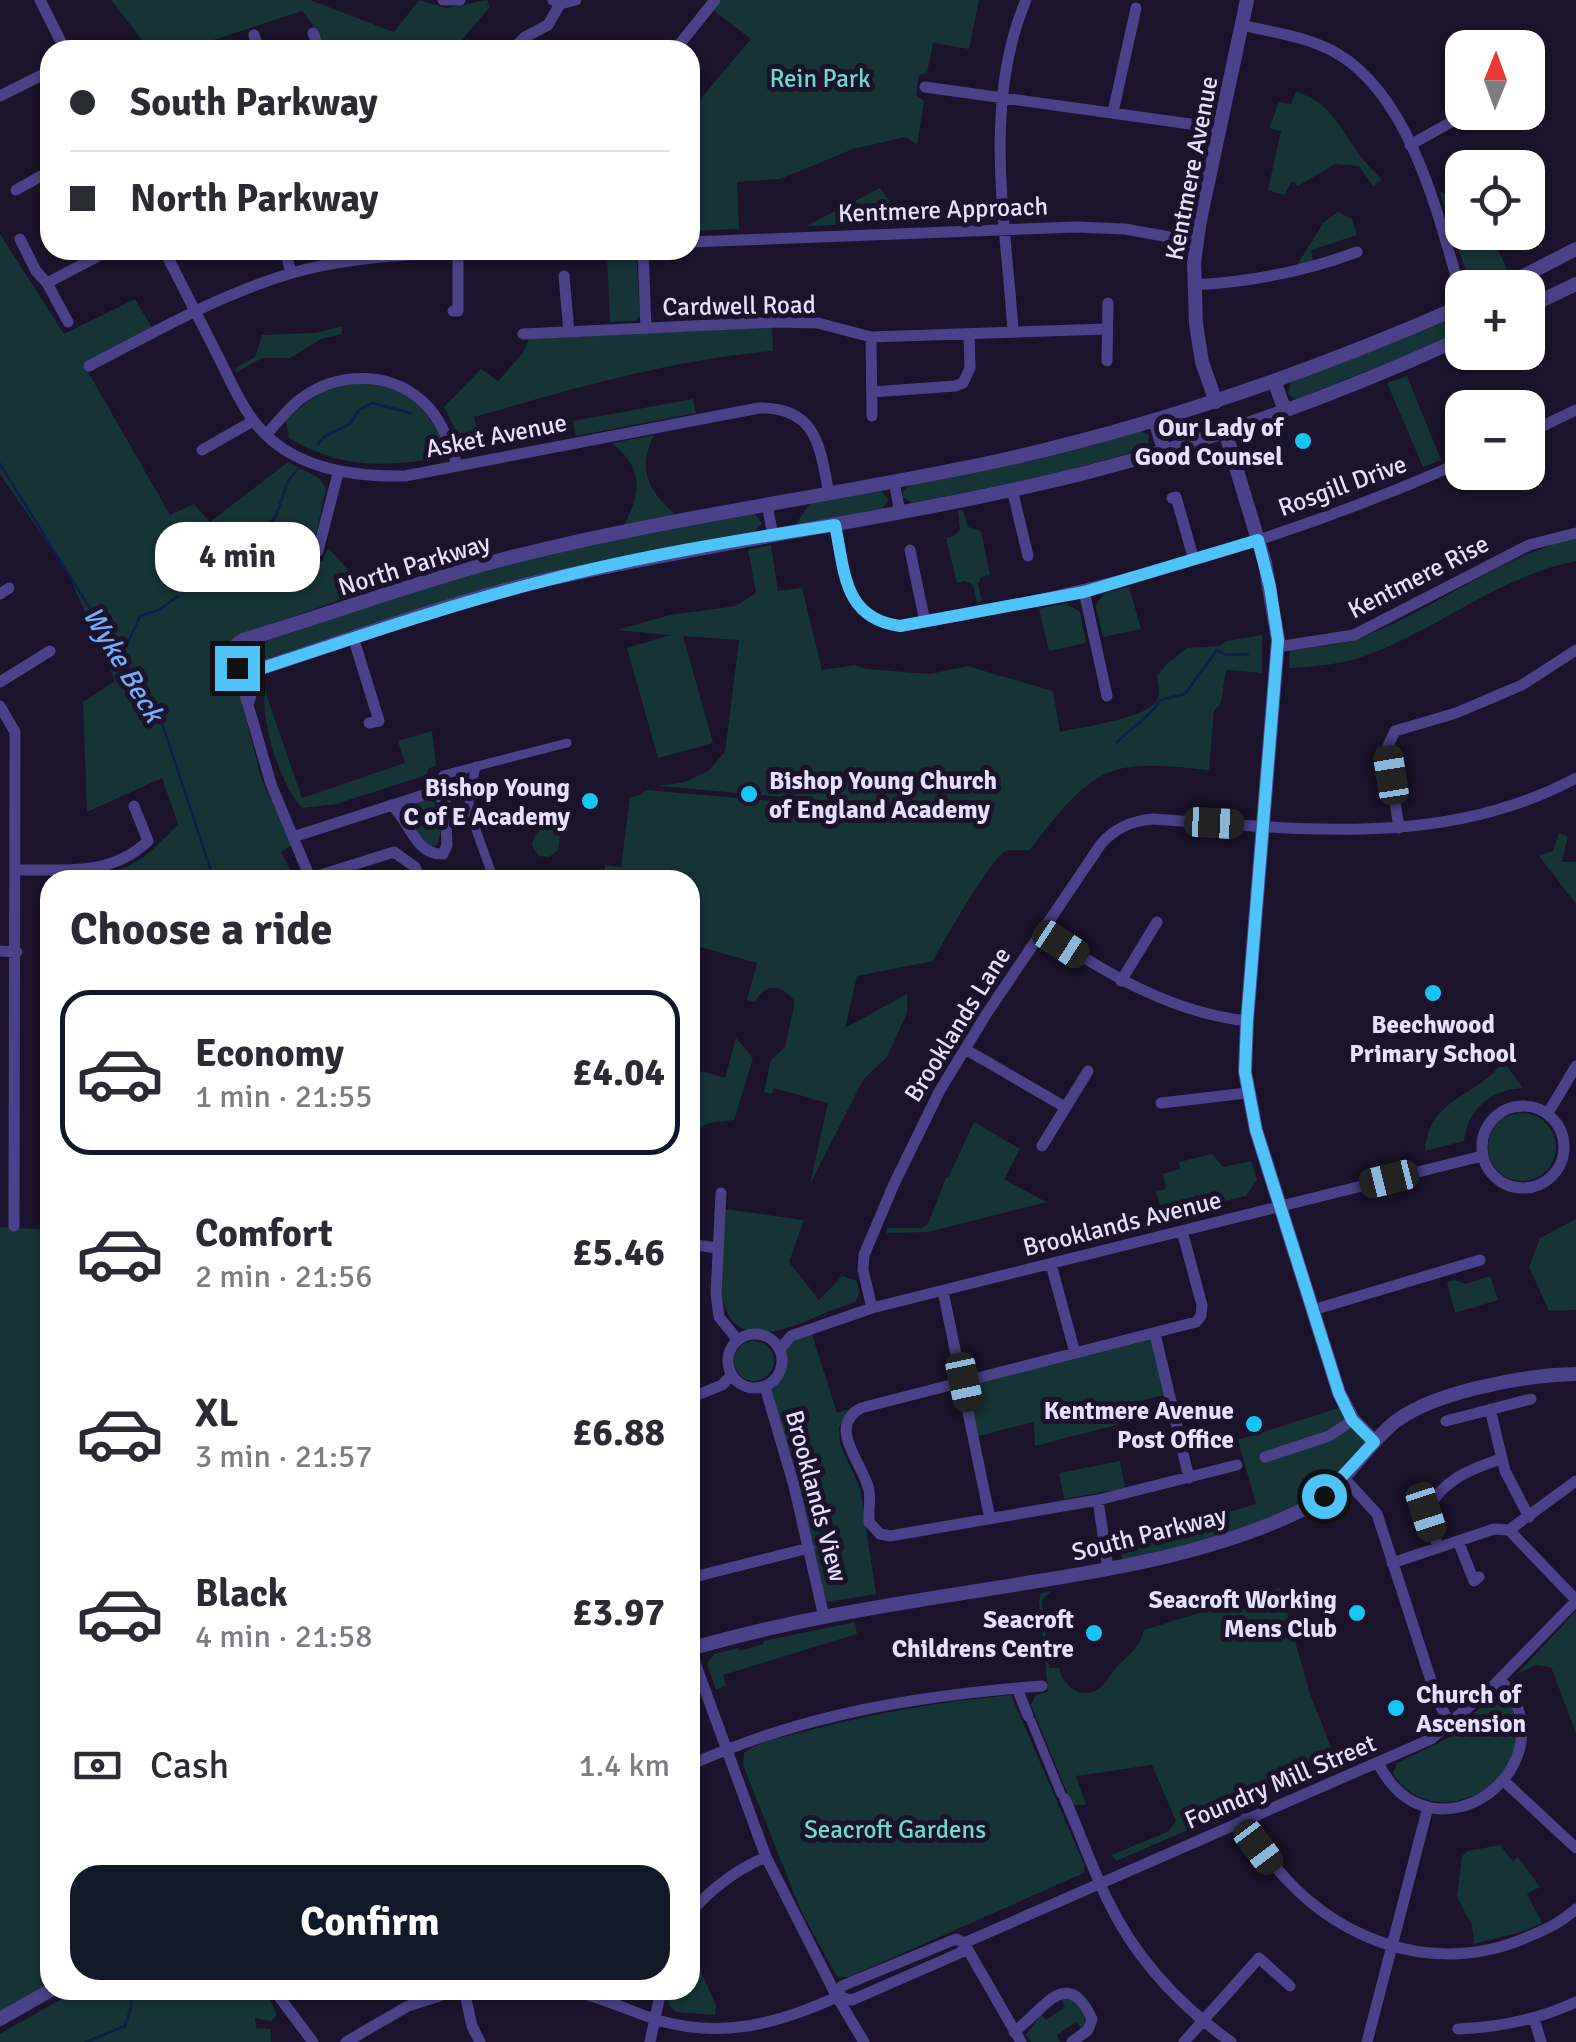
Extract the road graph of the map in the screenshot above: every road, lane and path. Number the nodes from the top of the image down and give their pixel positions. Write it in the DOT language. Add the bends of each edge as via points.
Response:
graph roads {
  1 [pos="40,0"];
  2 [pos="443,0"];
  3 [pos="460,0"];
  4 [pos="576,0"];
  5 [pos="715,0"];
  6 [pos="1026,0"];
  7 [pos="1247,0"];
  8 [pos="556,2"];
  9 [pos="1136,8"];
  10 [pos="1242,26"];
  11 [pos="313,33"];
  12 [pos="254,34"];
  13 [pos="60,40"];
  14 [pos="256,40"];
  15 [pos="316,40"];
  16 [pos="522,40"];
  17 [pos="683,40"];
  18 [pos="40,76"];
  19 [pos="926,87"];
  20 [pos="0,96"];
  21 [pos="1002,96"];
  22 [pos="1113,112"];
  23 [pos="1445,125"];
  24 [pos="1220,128"];
  25 [pos="1410,144"];
  26 [pos="40,177"];
  27 [pos="16,190"];
  28 [pos="1006,229"];
  29 [pos="20,239"];
  30 [pos="700,242"];
  31 [pos="1196,242"];
  32 [pos="1576,249"];
  33 [pos="1357,252"];
  34 [pos="91,260"];
  35 [pos="169,260"];
  36 [pos="288,260"];
  37 [pos="354,260"];
  38 [pos="458,260"];
  39 [pos="643,260"];
  40 [pos="1454,270"];
  41 [pos="1535,270"];
  42 [pos="292,273"];
  43 [pos="564,276"];
  44 [pos="47,283"];
  45 [pos="1193,284"];
  46 [pos="1576,284"];
  47 [pos="1545,300"];
  48 [pos="1108,303"];
  49 [pos="194,310"];
  50 [pos="454,311"];
  51 [pos="1445,313"];
  52 [pos="68,322"];
  53 [pos="1108,328"];
  54 [pos="646,329"];
  55 [pos="1013,331"];
  56 [pos="569,332"];
  57 [pos="523,334"];
  58 [pos="969,334"];
  59 [pos="871,337"];
  60 [pos="1445,345"];
  61 [pos="1107,361"];
  62 [pos="89,366"];
  63 [pos="1275,382"];
  64 [pos="872,392"];
  65 [pos="1216,402"];
  66 [pos="1576,410"];
  67 [pos="1285,411"];
  68 [pos="874,418"];
  69 [pos="1155,420"];
  70 [pos="253,421"];
  71 [pos="1545,425"];
  72 [pos="1225,431"];
  73 [pos="266,435"];
  74 [pos="202,450"];
  75 [pos="1164,450"];
  76 [pos="457,465"];
  77 [pos="1445,468"];
  78 [pos="338,472"];
  79 [pos="894,482"];
  80 [pos="1012,490"];
  81 [pos="830,494"];
  82 [pos="1172,498"];
  83 [pos="767,505"];
  84 [pos="900,512"];
  85 [pos="835,525"];
  86 [pos="1576,533"];
  87 [pos="773,535"];
  88 [pos="1258,540"];
  89 [pos="913,547"];
  90 [pos="318,551"];
  91 [pos="1028,556"];
  92 [pos="1194,560"];
  93 [pos="1084,592"];
  94 [pos="926,622"];
  95 [pos="353,637"];
  96 [pos="1277,647"];
  97 [pos="1576,650"];
  98 [pos="50,651"];
  99 [pos="237,668"];
  100 [pos="259,669"];
  101 [pos="0,682"];
  102 [pos="1107,696"];
  103 [pos="0,706"];
  104 [pos="248,706"];
  105 [pos="369,724"];
  106 [pos="567,743"];
  107 [pos="476,766"];
  108 [pos="443,775"];
  109 [pos="1576,778"];
  110 [pos="0,800"];
  111 [pos="15,803"];
  112 [pos="392,805"];
  113 [pos="134,806"];
  114 [pos="1263,826"];
  115 [pos="1399,828"];
  116 [pos="292,837"];
  117 [pos="16,870"];
  118 [pos="307,870"];
  119 [pos="339,870"];
  120 [pos="417,870"];
  121 [pos="490,870"];
  122 [pos="1158,922"];
  123 [pos="1042,931"];
  124 [pos="0,951"];
  125 [pos="17,952"];
  126 [pos="1121,982"];
  127 [pos="1247,1021"];
  128 [pos="965,1049"];
  129 [pos="1576,1066"];
  130 [pos="1088,1071"];
  131 [pos="1247,1093"];
  132 [pos="1161,1104"];
  133 [pos="1066,1107"];
  134 [pos="1548,1112"];
  135 [pos="1569,1132"];
  136 [pos="1042,1146"];
  137 [pos="1482,1156"];
  138 [pos="0,1172"];
  139 [pos="15,1174"];
  140 [pos="721,1193"];
  141 [pos="1280,1207"];
  142 [pos="14,1226"];
  143 [pos="1182,1231"];
  144 [pos="700,1246"];
  145 [pos="716,1248"];
  146 [pos="1480,1260"];
  147 [pos="1051,1264"];
  148 [pos="943,1291"];
  149 [pos="872,1308"];
  150 [pos="1313,1310"];
  151 [pos="1155,1334"];
  152 [pos="738,1340"];
  153 [pos="780,1349"];
  154 [pos="1075,1353"];
  155 [pos="1576,1374"];
  156 [pos="731,1376"];
  157 [pos="964,1382"];
  158 [pos="765,1387"];
  159 [pos="700,1394"];
  160 [pos="1531,1400"];
  161 [pos="1490,1409"];
  162 [pos="1352,1420"];
  163 [pos="1446,1420"];
  164 [pos="1374,1442"];
  165 [pos="1265,1457"];
  166 [pos="1502,1459"];
  167 [pos="1237,1466"];
  168 [pos="1189,1478"];
  169 [pos="1344,1478"];
  170 [pos="1576,1482"];
  171 [pos="1098,1500"];
  172 [pos="1529,1516"];
  173 [pos="990,1518"];
  174 [pos="1509,1530"];
  175 [pos="1458,1541"];
  176 [pos="809,1548"];
  177 [pos="1438,1548"];
  178 [pos="1392,1563"];
  179 [pos="1108,1569"];
  180 [pos="700,1575"];
  181 [pos="1479,1577"];
  182 [pos="1576,1601"];
  183 [pos="824,1617"];
  184 [pos="700,1647"];
  185 [pos="700,1676"];
  186 [pos="1500,1679"];
  187 [pos="1042,1686"];
  188 [pos="1017,1688"];
  189 [pos="1029,1719"];
  190 [pos="1450,1724"];
  191 [pos="727,1749"];
  192 [pos="700,1761"];
  193 [pos="1378,1763"];
  194 [pos="1505,1782"];
  195 [pos="1063,1797"];
  196 [pos="1428,1807"];
  197 [pos="1245,1819"];
  198 [pos="1576,1848"];
  199 [pos="766,1857"];
  200 [pos="1100,1883"];
  201 [pos="700,1902"];
  202 [pos="1576,1909"];
  203 [pos="964,1943"];
  204 [pos="1392,1946"];
  205 [pos="1290,1986"];
  206 [pos="40,1996"];
  207 [pos="837,1997"];
  208 [pos="282,2000"];
  209 [pos="428,2000"];
  210 [pos="464,2000"];
  211 [pos="598,2000"];
  212 [pos="660,2000"];
  213 [pos="1576,2002"];
  214 [pos="1534,2018"];
  215 [pos="0,2019"];
  216 [pos="657,2020"];
  217 [pos="1203,2021"];
  218 [pos="1458,2029"];
  219 [pos="1017,2037"];
  220 [pos="313,2042"];
  221 [pos="346,2042"];
  222 [pos="480,2042"];
  223 [pos="650,2042"];
  224 [pos="864,2042"];
  225 [pos="1072,2042"];
  226 [pos="1184,2042"];
  227 [pos="1231,2042"];
  228 [pos="1366,2042"];
  229 [pos="1541,2042"];
  1 -- 13 [label="street"];
  2 -- 3 [label="street"];
  4 -- 8 [label="street"];
  5 -- 17 [label="street"];
  6 -- 21 [label="street"];
  7 -- 10 [label="street, Kentmere Avenue"];
  8 -- 16 [label="street" via="548,25"];
  9 -- 22 [label="street"];
  10 -- 24 [label="street, Kentmere Avenue"];
  10 -- 25 [label="street" via="1341,56 1376,88"];
  11 -- 15 [label="street"];
  12 -- 14 [label="street"];
  18 -- 20 [label="street"];
  19 -- 21 [label="street"];
  21 -- 22 [label="street"];
  21 -- 28 [label="street"];
  22 -- 24 [label="street"];
  23 -- 25 [label="street"];
  24 -- 31 [label="street, Kentmere Avenue"];
  25 -- 40 [label="street"];
  26 -- 27 [label="street"];
  28 -- 30 [label="street, Kentmere Approach"];
  28 -- 31 [label="street, Kentmere Approach" via="1125,229"];
  28 -- 55 [label="street"];
  29 -- 44 [label="street"];
  31 -- 45 [label="street, Kentmere Avenue"];
  32 -- 41 [label="street"];
  33 -- 45 [label="street" via="1257,280"];
  34 -- 44 [label="street"];
  35 -- 49 [label="street, Asket Avenue"];
  36 -- 42 [label="street"];
  37 -- 42 [label="street"];
  38 -- 50 [label="street"];
  39 -- 54 [label="street"];
  42 -- 49 [label="street"];
  43 -- 56 [label="street"];
  44 -- 52 [label="street"];
  45 -- 65 [label="street, Kentmere Avenue" via="1202,362"];
  46 -- 47 [label="street"];
  48 -- 53 [label="street"];
  49 -- 62 [label="street"];
  49 -- 70 [label="street, Asket Avenue"];
  51 -- 63 [label="street, North Parkway"];
  53 -- 55 [label="street, Cardwell Road"];
  53 -- 61 [label="street"];
  54 -- 56 [label="street, Cardwell Road"];
  54 -- 59 [label="street, Cardwell Road" via="818,323"];
  55 -- 58 [label="street, Cardwell Road"];
  56 -- 57 [label="street, Cardwell Road"];
  58 -- 59 [label="street, Cardwell Road"];
  58 -- 64 [label="street" via="970,368 963,382"];
  59 -- 64 [label="street"];
  60 -- 67 [label="street, North Parkway"];
  63 -- 65 [label="street, North Parkway"];
  63 -- 67 [label="street"];
  64 -- 68 [label="street"];
  65 -- 69 [label="street, North Parkway"];
  66 -- 71 [label="street"];
  67 -- 72 [label="street, North Parkway"];
  69 -- 75 [label="street"];
  69 -- 79 [label="street, North Parkway"];
  70 -- 73 [label="street, Asket Avenue"];
  70 -- 74 [label="street"];
  72 -- 75 [label="street, North Parkway"];
  72 -- 88 [label="street"];
  73 -- 76 [label="street" via="311,392 345,378 377,379 406,389 429,408"];
  73 -- 78 [label="street, Asket Avenue"];
  75 -- 80 [label="street, North Parkway"];
  76 -- 78 [label="street, Asket Avenue" via="405,476"];
  76 -- 81 [label="street, Asket Avenue" via="779,407 799,416 820,445"];
  77 -- 88 [label="street, Rosgill Drive"];
  78 -- 90 [label="street"];
  79 -- 81 [label="street, North Parkway"];
  79 -- 84 [label="street"];
  80 -- 84 [label="street, North Parkway"];
  80 -- 91 [label="street"];
  81 -- 83 [label="street, North Parkway"];
  82 -- 92 [label="street"];
  83 -- 87 [label="street"];
  83 -- 99 [label="street, North Parkway" via="622,532 413,584 243,640 232,652"];
  84 -- 85 [label="street, North Parkway"];
  85 -- 87 [label="street, North Parkway"];
  85 -- 94 [label="street, Rosgill Drive" via="848,586 867,616 900,626"];
  86 -- 96 [label="street, Kentmere Rise" via="1529,545 1354,634"];
  87 -- 95 [label="street, North Parkway" via="545,580"];
  88 -- 92 [label="street, Rosgill Drive"];
  88 -- 96 [label="street"];
  89 -- 94 [label="street"];
  92 -- 93 [label="street, Rosgill Drive"];
  93 -- 94 [label="street, Rosgill Drive"];
  93 -- 102 [label="street"];
  95 -- 100 [label="street, North Parkway"];
  95 -- 105 [label="street" via="380,720"];
  96 -- 114 [label="street"];
  97 -- 115 [label="street" via="1522,685 1395,731 1387,748"];
  98 -- 101 [label="street"];
  99 -- 100 [label="street, North Parkway"];
  99 -- 104 [label="street"];
  100 -- 104 [label="street"];
  103 -- 111 [label="street" via="15,732"];
  104 -- 116 [label="street"];
  106 -- 107 [label="street"];
  107 -- 108 [label="street"];
  107 -- 121 [label="street" via="468,799"];
  109 -- 115 [label="street, Brooklands Lane" via="1497,812"];
  110 -- 111 [label="street"];
  111 -- 117 [label="street"];
  112 -- 112 [label="street" via="440,794 446,811 443,854 421,846"];
  112 -- 116 [label="street"];
  113 -- 117 [label="street" via="148,841 133,856 93,868"];
  114 -- 115 [label="street, Brooklands Lane"];
  114 -- 123 [label="street, Brooklands Lane" via="1152,819 1124,826 1101,844"];
  114 -- 127 [label="street"];
  116 -- 118 [label="street"];
  117 -- 125 [label="street"];
  119 -- 120 [label="street" via="394,852"];
  122 -- 126 [label="street"];
  123 -- 126 [label="street"];
  123 -- 128 [label="street, Brooklands Lane"];
  124 -- 125 [label="street"];
  125 -- 139 [label="street"];
  126 -- 127 [label="street" via="1179,1006"];
  127 -- 131 [label="street"];
  128 -- 133 [label="street"];
  128 -- 149 [label="street, Brooklands Lane" via="868,1242 864,1270"];
  129 -- 134 [label="street"];
  130 -- 133 [label="street"];
  131 -- 132 [label="street"];
  131 -- 141 [label="street"];
  133 -- 136 [label="street"];
  134 -- 135 [label="street"];
  134 -- 137 [label="street" via="1507,1108 1486,1127"];
  135 -- 137 [label="street" via="1560,1167 1531,1188 1496,1178"];
  137 -- 141 [label="street, Brooklands Avenue"];
  138 -- 139 [label="street"];
  139 -- 142 [label="street"];
  140 -- 145 [label="street"];
  141 -- 143 [label="street, Brooklands Avenue"];
  141 -- 150 [label="street"];
  143 -- 147 [label="street, Brooklands Avenue"];
  143 -- 151 [label="street" via="1201,1316"];
  144 -- 145 [label="street"];
  145 -- 152 [label="street" via="719,1317"];
  146 -- 150 [label="street"];
  147 -- 148 [label="street, Brooklands Avenue"];
  147 -- 154 [label="street"];
  148 -- 149 [label="street, Brooklands Avenue"];
  148 -- 157 [label="street"];
  149 -- 153 [label="street, Brooklands Avenue" via="791,1336"];
  150 -- 162 [label="street"];
  151 -- 154 [label="street"];
  151 -- 168 [label="street"];
  152 -- 153 [label="street" via="761,1334"];
  152 -- 156 [label="street" via="728,1352"];
  153 -- 158 [label="street" via="781,1370"];
  154 -- 157 [label="street"];
  155 -- 164 [label="street, South Parkway" via="1504,1381 1440,1400 1406,1413"];
  156 -- 158 [label="street" via="742,1386"];
  156 -- 159 [label="street"];
  157 -- 173 [label="street"];
  157 -- 173 [label="street, South Parkway" via="861,1408 845,1422 847,1442 869,1490 869,1522 880,1534"];
  158 -- 176 [label="street, Brooklands View"];
  160 -- 161 [label="street"];
  161 -- 163 [label="street"];
  161 -- 166 [label="street"];
  162 -- 164 [label="street"];
  162 -- 165 [label="street" via="1329,1436"];
  164 -- 169 [label="street, South Parkway"];
  166 -- 172 [label="street"];
  166 -- 177 [label="street" via="1462,1472 1431,1502 1426,1512"];
  167 -- 168 [label="street, South Parkway"];
  168 -- 171 [label="street, South Parkway"];
  169 -- 178 [label="street" via="1377,1514"];
  169 -- 179 [label="street, South Parkway" via="1276,1522"];
  170 -- 172 [label="street"];
  171 -- 173 [label="street, South Parkway"];
  171 -- 179 [label="street"];
  172 -- 174 [label="street"];
  174 -- 175 [label="street"];
  174 -- 182 [label="street"];
  175 -- 177 [label="street"];
  175 -- 181 [label="street" via="1474,1581"];
  176 -- 180 [label="street"];
  176 -- 183 [label="street, Brooklands View"];
  177 -- 178 [label="street"];
  178 -- 190 [label="street"];
  179 -- 183 [label="street, South Parkway"];
  182 -- 186 [label="street, Foundry Mill Street"];
  183 -- 184 [label="street, South Parkway"];
  185 -- 191 [label="street"];
  186 -- 190 [label="street, Foundry Mill Street"];
  186 -- 194 [label="street" via="1524,1729"];
  187 -- 188 [label="street"];
  188 -- 189 [label="street"];
  188 -- 191 [label="street" via="874,1706"];
  189 -- 195 [label="street"];
  190 -- 193 [label="street, Foundry Mill Street"];
  191 -- 192 [label="street"];
  191 -- 199 [label="street"];
  193 -- 196 [label="street" via="1395,1789"];
  193 -- 197 [label="street, Foundry Mill Street"];
  194 -- 196 [label="street" via="1467,1806"];
  194 -- 198 [label="street"];
  195 -- 200 [label="street"];
  196 -- 204 [label="street"];
  197 -- 200 [label="street, Foundry Mill Street"];
  197 -- 204 [label="street" via="1258,1847 1300,1896 1350,1931"];
  199 -- 201 [label="street"];
  199 -- 207 [label="street"];
  200 -- 203 [label="street, Foundry Mill Street"];
  200 -- 217 [label="street" via="1152,1970"];
  202 -- 204 [label="street" via="1505,1948 1451,1955"];
  203 -- 207 [label="street, Foundry Mill Street" via="956,1940 842,1986"];
  203 -- 219 [label="street"];
  204 -- 228 [label="street"];
  205 -- 217 [label="street" via="1259,1958"];
  206 -- 215 [label="street"];
  207 -- 216 [label="street, Foundry Mill Street" via="754,2028 698,2029"];
  207 -- 224 [label="street"];
  208 -- 220 [label="street"];
  209 -- 221 [label="street"];
  210 -- 222 [label="street"];
  211 -- 216 [label="street, Foundry Mill Street"];
  212 -- 216 [label="street"];
  213 -- 214 [label="street"];
  214 -- 218 [label="street"];
  214 -- 229 [label="street"];
  216 -- 223 [label="street"];
  217 -- 226 [label="street"];
  217 -- 227 [label="street"];
  219 -- 225 [label="street" via="1036,2011 1070,1992 1092,2019"];
}
